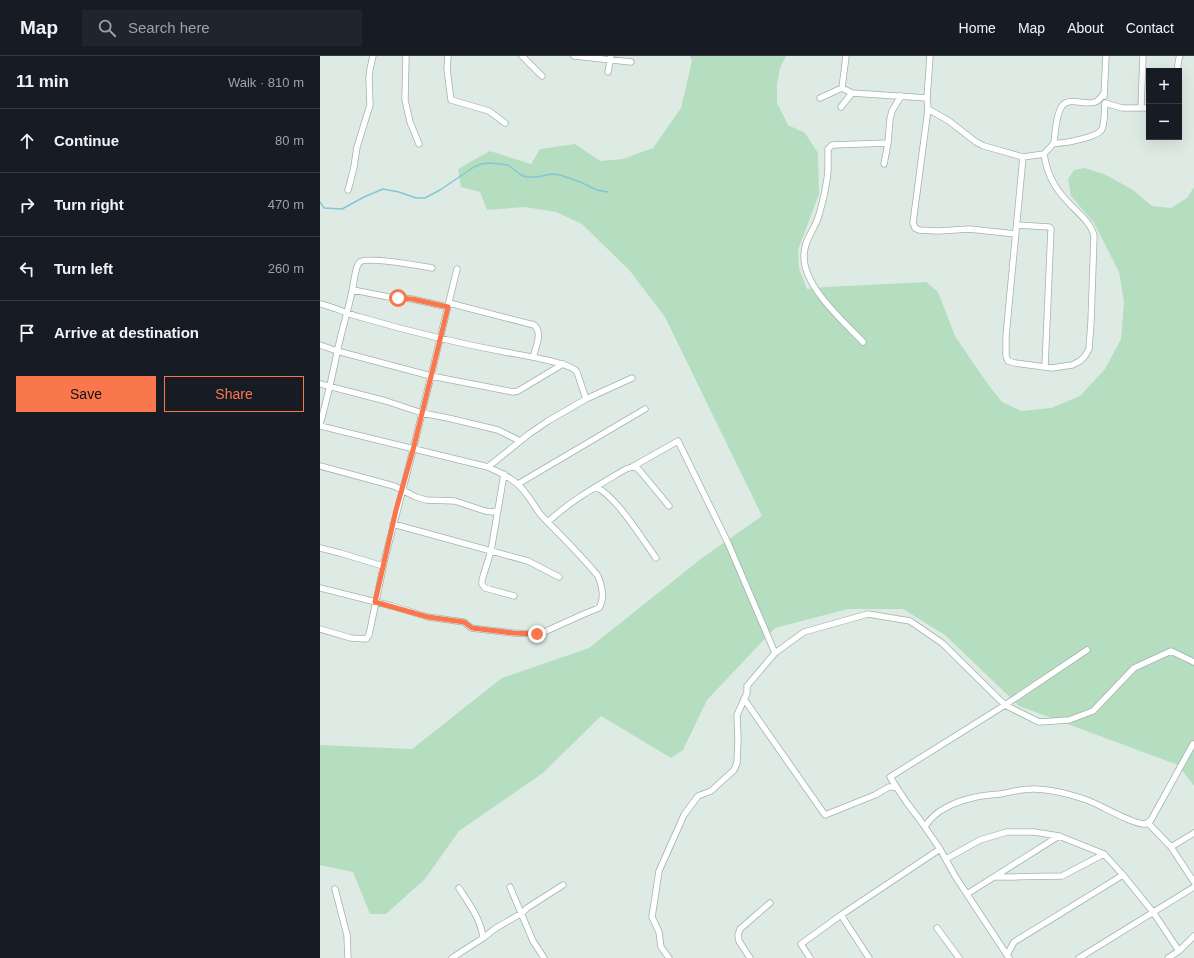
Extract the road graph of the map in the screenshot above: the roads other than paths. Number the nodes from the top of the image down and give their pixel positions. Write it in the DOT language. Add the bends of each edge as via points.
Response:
graph roads {
  1 [pos="373,56"];
  2 [pos="406,56"];
  3 [pos="448,56"];
  4 [pos="522,56"];
  5 [pos="574,56"];
  6 [pos="846,56"];
  7 [pos="930,56"];
  8 [pos="1106,56"];
  9 [pos="1143,56"];
  10 [pos="1180,56"];
  11 [pos="611,58"];
  12 [pos="631,62"];
  13 [pos="1177,68"];
  14 [pos="608,72"];
  15 [pos="542,76"];
  16 [pos="842,88"];
  17 [pos="1104,93"];
  18 [pos="852,94"];
  19 [pos="902,96"];
  20 [pos="820,98"];
  21 [pos="926,98"];
  22 [pos="1105,103"];
  23 [pos="841,107"];
  24 [pos="1140,108"];
  25 [pos="1146,108"];
  26 [pos="928,109"];
  27 [pos="505,123"];
  28 [pos="888,143"];
  29 [pos="1054,143"];
  30 [pos="419,144"];
  31 [pos="1044,154"];
  32 [pos="1024,157"];
  33 [pos="884,164"];
  34 [pos="348,190"];
  35 [pos="1017,225"];
  36 [pos="1016,234"];
  37 [pos="432,268"];
  38 [pos="457,269"];
  39 [pos="353,290"];
  40 [pos="320,304"];
  41 [pos="448,305"];
  42 [pos="347,313"];
  43 [pos="440,338"];
  44 [pos="862,342"];
  45 [pos="320,345"];
  46 [pos="337,351"];
  47 [pos="533,357"];
  48 [pos="563,364"];
  49 [pos="1045,367"];
  50 [pos="431,376"];
  51 [pos="632,378"];
  52 [pos="320,384"];
  53 [pos="330,386"];
  54 [pos="586,399"];
  55 [pos="645,409"];
  56 [pos="422,413"];
  57 [pos="320,425"];
  58 [pos="520,440"];
  59 [pos="413,450"];
  60 [pos="320,466"];
  61 [pos="488,467"];
  62 [pos="632,467"];
  63 [pos="504,474"];
  64 [pos="518,484"];
  65 [pos="596,487"];
  66 [pos="402,490"];
  67 [pos="669,506"];
  68 [pos="498,510"];
  69 [pos="548,522"];
  70 [pos="393,524"];
  71 [pos="320,548"];
  72 [pos="491,551"];
  73 [pos="656,558"];
  74 [pos="383,566"];
  75 [pos="559,577"];
  76 [pos="320,588"];
  77 [pos="514,596"];
  78 [pos="375,602"];
  79 [pos="320,629"];
  80 [pos="1087,650"];
  81 [pos="775,653"];
  82 [pos="1194,662"];
  83 [pos="744,699"];
  84 [pos="1005,705"];
  85 [pos="1193,744"];
  86 [pos="897,788"];
  87 [pos="1148,823"];
  88 [pos="925,827"];
  89 [pos="1194,833"];
  90 [pos="1059,836"];
  91 [pos="1171,848"];
  92 [pos="940,849"];
  93 [pos="1104,854"];
  94 [pos="946,860"];
  95 [pos="1124,875"];
  96 [pos="995,877"];
  97 [pos="1194,882"];
  98 [pos="563,885"];
  99 [pos="510,887"];
  100 [pos="1194,887"];
  101 [pos="459,888"];
  102 [pos="335,889"];
  103 [pos="967,894"];
  104 [pos="770,903"];
  105 [pos="1153,912"];
  106 [pos="522,913"];
  107 [pos="841,915"];
  108 [pos="937,928"];
  109 [pos="1194,936"];
  110 [pos="483,938"];
  111 [pos="1179,951"];
  112 [pos="1008,956"];
  113 [pos="348,958"];
  114 [pos="452,958"];
  115 [pos="544,958"];
  116 [pos="669,958"];
  117 [pos="750,958"];
  118 [pos="810,958"];
  119 [pos="869,958"];
  120 [pos="959,958"];
  121 [pos="1079,958"];
  122 [pos="1168,958"];
  1 -- 34 [label="street" via="370,69 370,105 357,147"];
  2 -- 30 [label="street" via="405,100"];
  3 -- 27 [label="street" via="451,100 488,112"];
  4 -- 15 [label="street"];
  5 -- 11 [label="street"];
  6 -- 16 [label="street"];
  7 -- 21 [label="street"];
  8 -- 17 [label="street"];
  9 -- 24 [label="street"];
  10 -- 13 [label="street"];
  11 -- 12 [label="street"];
  11 -- 14 [label="street"];
  16 -- 18 [label="street"];
  16 -- 20 [label="street"];
  17 -- 22 [label="street"];
  17 -- 29 [label="street" via="1095,102 1066,103 1058,114"];
  18 -- 19 [label="street"];
  18 -- 23 [label="street"];
  19 -- 21 [label="street"];
  19 -- 28 [label="street" via="892,111"];
  21 -- 26 [label="street"];
  22 -- 24 [label="street" via="1122,108"];
  22 -- 29 [label="street" via="1099,133 1069,142"];
  24 -- 25 [label="street"];
  26 -- 32 [label="street" via="949,120 984,146"];
  26 -- 36 [label="street" via="913,223 915,228 938,231 969,229"];
  28 -- 33 [label="street"];
  28 -- 44 [label="street" via="832,145 828,149 826,185 819,216 804,248 805,265 814,287"];
  29 -- 31 [label="street"];
  31 -- 32 [label="street"];
  31 -- 49 [label="street" via="1052,182 1090,227 1094,243 1089,349 1086,356 1072,365"];
  32 -- 35 [label="street"];
  35 -- 36 [label="street"];
  35 -- 49 [label="street" via="1051,229"];
  36 -- 49 [label="street" via="1006,359 1015,363"];
  37 -- 39 [label="street" via="400,262 362,261 359,262"];
  38 -- 41 [label="street"];
  39 -- 41 [label="street"];
  39 -- 42 [label="street"];
  40 -- 42 [label="street"];
  41 -- 43 [label="street"];
  41 -- 47 [label="street" via="534,325 539,332"];
  42 -- 43 [label="street"];
  42 -- 46 [label="street"];
  43 -- 47 [label="street"];
  43 -- 50 [label="street"];
  45 -- 46 [label="street"];
  46 -- 50 [label="street"];
  46 -- 53 [label="street"];
  47 -- 48 [label="street"];
  48 -- 50 [label="street" via="518,392"];
  48 -- 54 [label="street" via="575,368"];
  50 -- 56 [label="street"];
  51 -- 54 [label="street"];
  52 -- 53 [label="street"];
  53 -- 56 [label="street"];
  53 -- 57 [label="street"];
  54 -- 58 [label="street"];
  55 -- 64 [label="street"];
  56 -- 58 [label="street" via="498,430"];
  56 -- 59 [label="street"];
  57 -- 59 [label="street"];
  58 -- 61 [label="street"];
  59 -- 61 [label="street"];
  59 -- 66 [label="street"];
  60 -- 66 [label="street"];
  61 -- 63 [label="street"];
  62 -- 65 [label="street"];
  62 -- 67 [label="street" via="640,471"];
  62 -- 81 [label="street" via="678,441 728,543"];
  63 -- 64 [label="street"];
  63 -- 68 [label="street"];
  64 -- 69 [label="street"];
  65 -- 69 [label="street"];
  65 -- 73 [label="street" via="616,504"];
  66 -- 68 [label="street" via="426,500 455,501 485,511"];
  66 -- 70 [label="street"];
  68 -- 72 [label="street"];
  69 -- 78 [label="street" via="598,576 602,593 599,608 537,634 472,628 464,622 428,617"];
  70 -- 72 [label="street"];
  70 -- 74 [label="street"];
  71 -- 74 [label="street"];
  72 -- 75 [label="street" via="528,561"];
  72 -- 77 [label="street" via="482,584 485,588"];
  74 -- 78 [label="street"];
  76 -- 78 [label="street"];
  78 -- 79 [label="street" via="366,639 351,638"];
  80 -- 84 [label="street"];
  81 -- 83 [label="street" via="748,686"];
  81 -- 84 [label="street" via="804,632 868,614 910,621 942,643"];
  82 -- 84 [label="street" via="1171,651 1134,668 1093,711 1070,720 1039,722"];
  83 -- 86 [label="street" via="825,815 889,787"];
  83 -- 116 [label="street" via="737,715 737,763 734,770 712,791 698,796 684,815 659,871 652,917 659,932 661,947"];
  84 -- 86 [label="street" via="890,777"];
  85 -- 87 [label="street"];
  86 -- 88 [label="street"];
  87 -- 88 [label="street" via="1136,823 1087,800 1035,789 963,800 936,814"];
  87 -- 91 [label="street"];
  88 -- 92 [label="street"];
  89 -- 91 [label="street"];
  90 -- 93 [label="street"];
  90 -- 94 [label="street" via="1034,832 1007,832 980,840"];
  90 -- 96 [label="street"];
  91 -- 97 [label="street"];
  92 -- 94 [label="street"];
  92 -- 107 [label="street"];
  93 -- 95 [label="street"];
  93 -- 96 [label="street" via="1062,876"];
  94 -- 103 [label="street"];
  95 -- 105 [label="street"];
  95 -- 112 [label="street" via="1014,942"];
  96 -- 103 [label="street"];
  98 -- 106 [label="street"];
  99 -- 106 [label="street"];
  100 -- 105 [label="street"];
  101 -- 110 [label="street" via="478,920"];
  102 -- 113 [label="street" via="347,935"];
  103 -- 112 [label="street"];
  104 -- 117 [label="street" via="740,929 739,941"];
  105 -- 111 [label="street"];
  105 -- 121 [label="street"];
  106 -- 110 [label="street"];
  106 -- 115 [label="street" via="532,941"];
  107 -- 118 [label="street" via="801,944"];
  107 -- 119 [label="street"];
  108 -- 120 [label="street"];
  109 -- 111 [label="street"];
  110 -- 114 [label="street"];
  111 -- 122 [label="street"];
}
